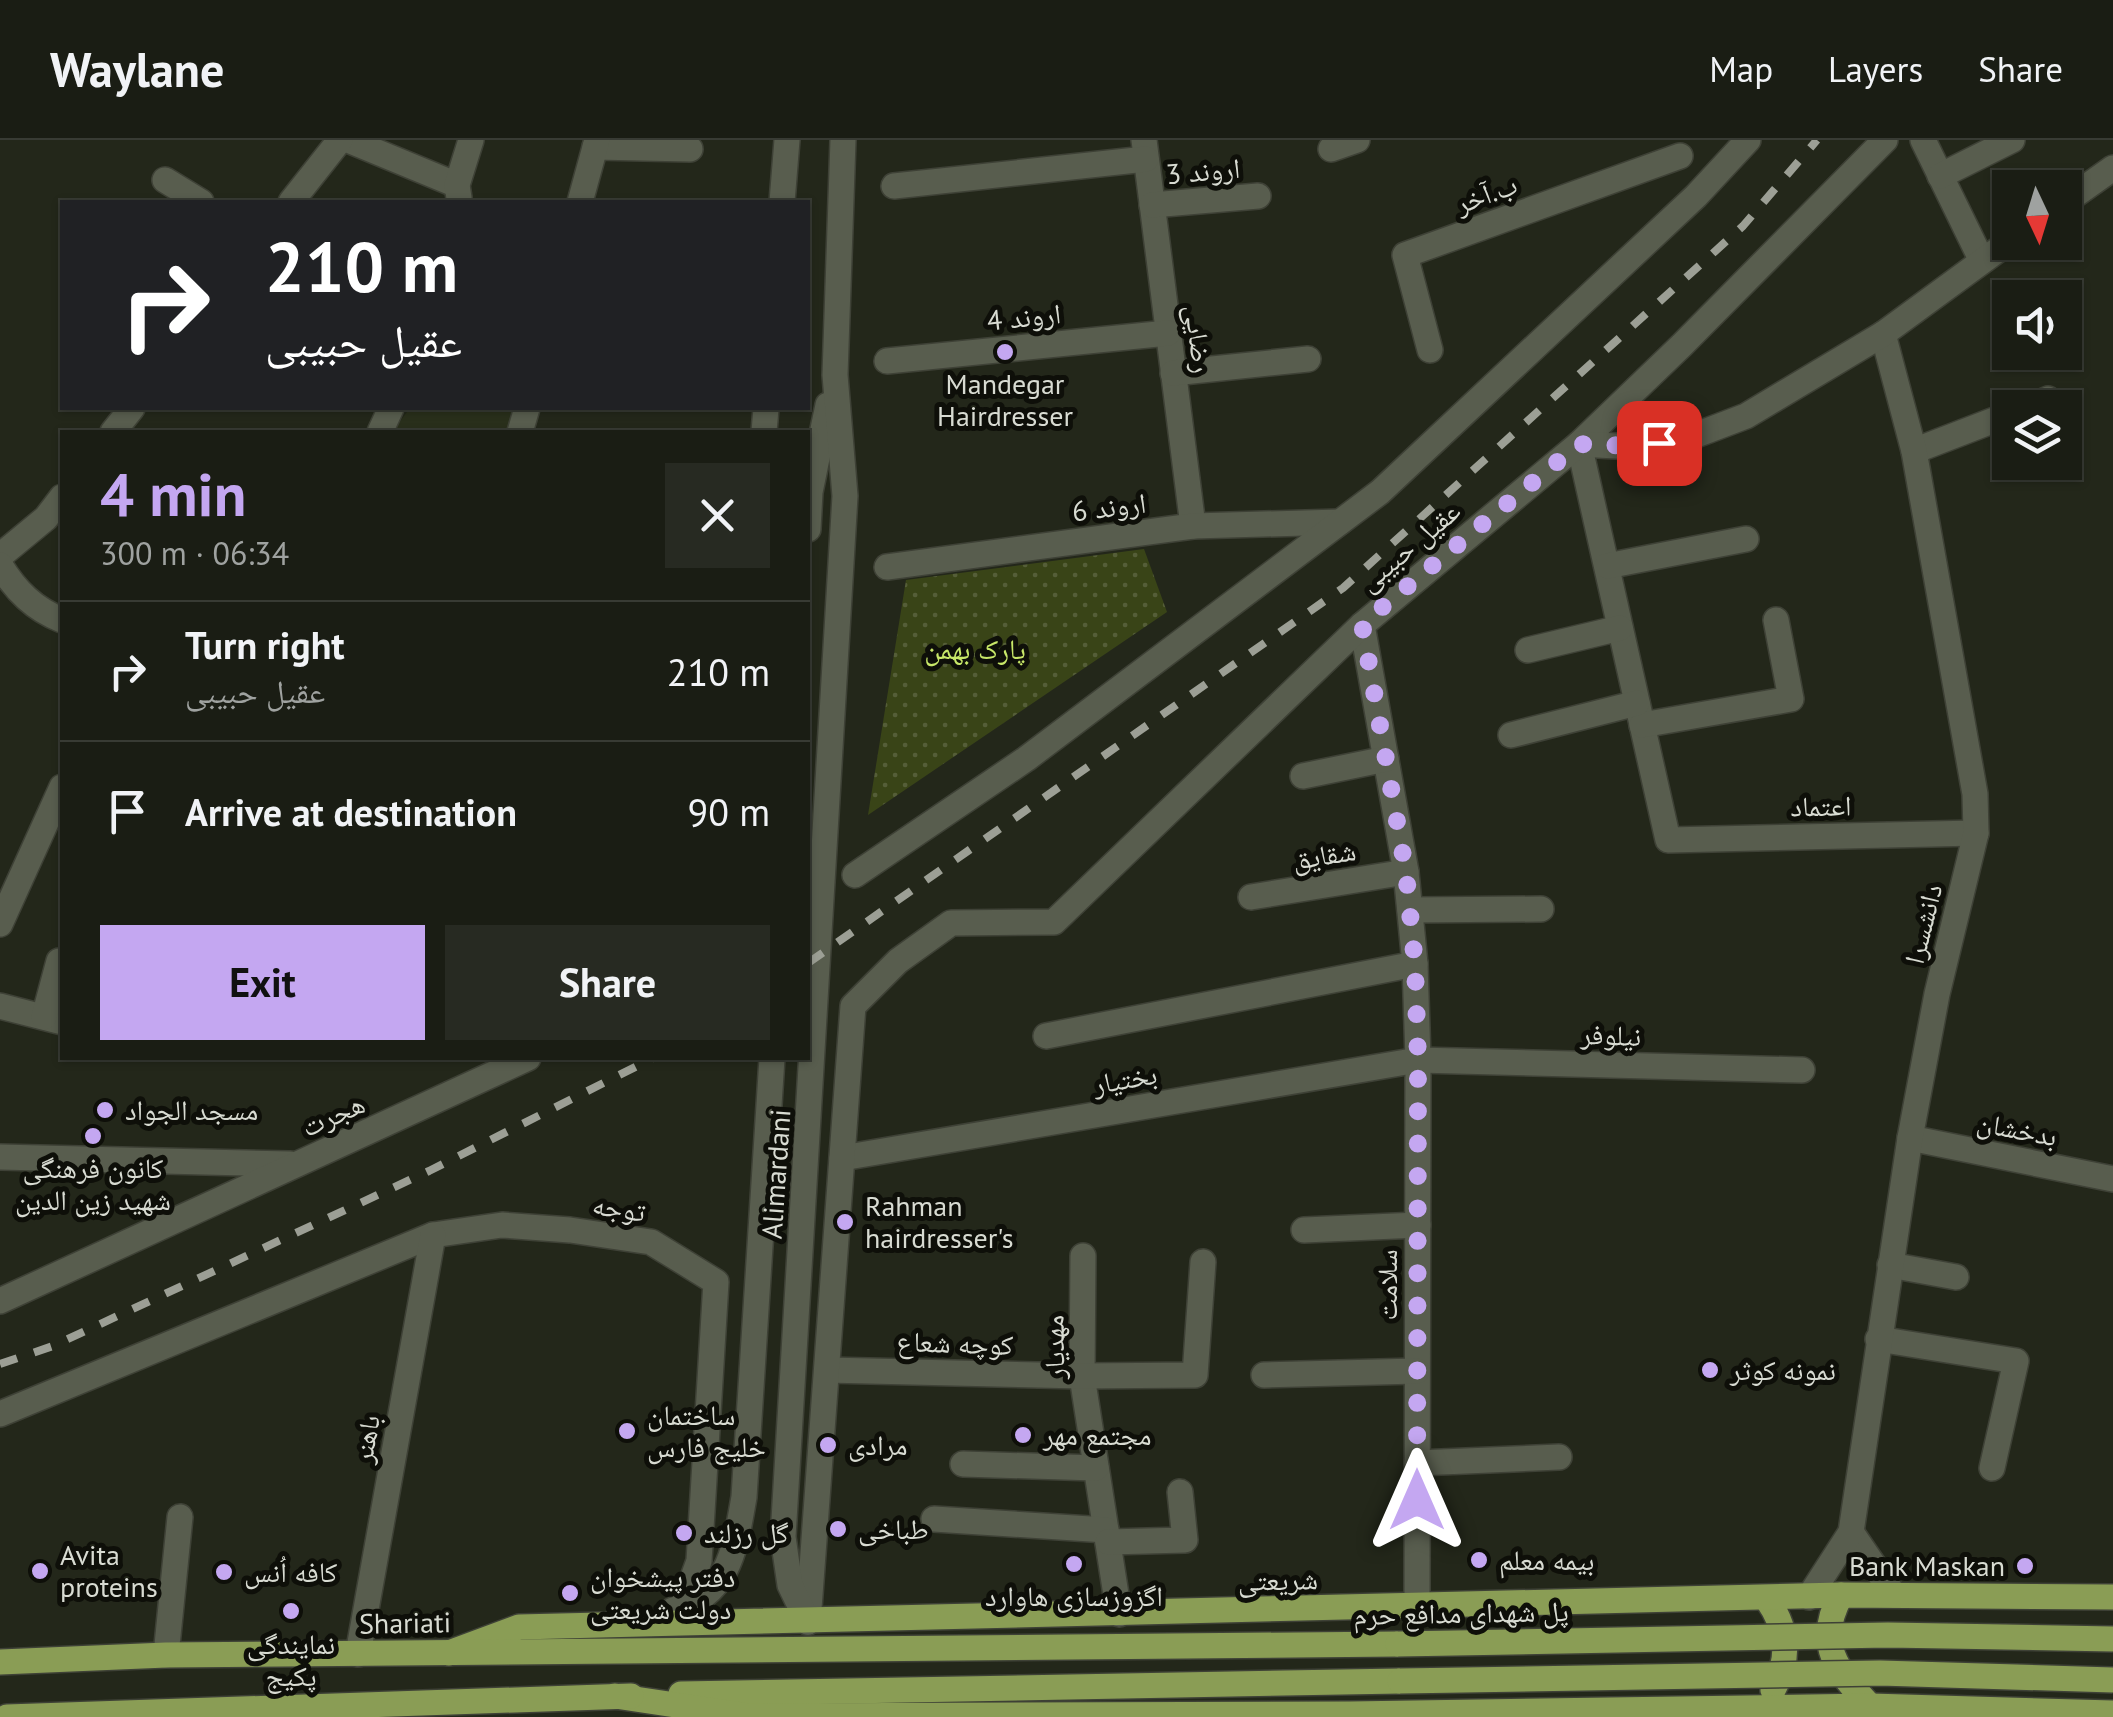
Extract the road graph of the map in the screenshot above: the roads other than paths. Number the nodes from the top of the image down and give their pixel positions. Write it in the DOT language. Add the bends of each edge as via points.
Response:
graph roads {
  1 [pos="340,140"];
  2 [pos="348,140"];
  3 [pos="472,140"];
  4 [pos="787,140"];
  5 [pos="843,140"];
  6 [pos="1748,140"];
  7 [pos="1885,140"];
  8 [pos="1923,140"];
  9 [pos="2012,140"];
  10 [pos="596,143"];
  11 [pos="690,148"];
  12 [pos="1678,148"];
  13 [pos="1145,149"];
  14 [pos="2113,168"];
  15 [pos="1940,176"];
  16 [pos="165,180"];
  17 [pos="894,186"];
  18 [pos="2082,190"];
  19 [pos="458,194"];
  20 [pos="1258,196"];
  21 [pos="1696,196"];
  22 [pos="198,200"];
  23 [pos="293,200"];
  24 [pos="581,200"];
  25 [pos="782,200"];
  26 [pos="1152,205"];
  27 [pos="1992,254"];
  28 [pos="1982,261"];
  29 [pos="1168,333"];
  30 [pos="1883,334"];
  31 [pos="1430,350"];
  32 [pos="1308,359"];
  33 [pos="887,361"];
  34 [pos="1173,373"];
  35 [pos="834,375"];
  36 [pos="1992,421"];
  37 [pos="1579,444"];
  38 [pos="1914,451"];
  39 [pos="810,492"];
  40 [pos="60,500"];
  41 [pos="1340,522"];
  42 [pos="1192,526"];
  43 [pos="1746,539"];
  44 [pos="0,556"];
  45 [pos="0,565"];
  46 [pos="887,566"];
  47 [pos="1606,566"];
  48 [pos="60,619"];
  49 [pos="1776,620"];
  50 [pos="1362,624"];
  51 [pos="1620,628"];
  52 [pos="1528,650"];
  53 [pos="1640,714"];
  54 [pos="1510,735"];
  55 [pos="1386,759"];
  56 [pos="1303,776"];
  57 [pos="56,817"];
  58 [pos="1976,832"];
  59 [pos="11,870"];
  60 [pos="1406,872"];
  61 [pos="856,875"];
  62 [pos="1251,896"];
  63 [pos="1541,908"];
  64 [pos="1410,910"];
  65 [pos="0,924"];
  66 [pos="60,961"];
  67 [pos="1415,964"];
  68 [pos="0,1006"];
  69 [pos="53,1019"];
  70 [pos="1046,1036"];
  71 [pos="524,1060"];
  72 [pos="772,1060"];
  73 [pos="1418,1060"];
  74 [pos="1802,1070"];
  75 [pos="1910,1138"];
  76 [pos="0,1157"];
  77 [pos="842,1158"];
  78 [pos="297,1164"];
  79 [pos="2113,1179"];
  80 [pos="1418,1225"];
  81 [pos="1304,1230"];
  82 [pos="433,1235"];
  83 [pos="1082,1256"];
  84 [pos="1203,1262"];
  85 [pos="1890,1265"];
  86 [pos="1956,1276"];
  87 [pos="0,1301"];
  88 [pos="1878,1339"];
  89 [pos="826,1370"];
  90 [pos="1417,1371"];
  91 [pos="1264,1375"];
  92 [pos="1082,1376"];
  93 [pos="0,1414"];
  94 [pos="1559,1457"];
  95 [pos="1417,1463"];
  96 [pos="963,1464"];
  97 [pos="1096,1468"];
  98 [pos="1992,1468"];
  99 [pos="1180,1492"];
  100 [pos="180,1517"];
  101 [pos="934,1519"];
  102 [pos="1851,1532"];
  103 [pos="1107,1536"];
  104 [pos="1842,1595"];
  105 [pos="1894,1595"];
  106 [pos="1809,1597"];
  107 [pos="2113,1597"];
  108 [pos="1767,1599"];
  109 [pos="1416,1606"];
  110 [pos="682,1608"];
  111 [pos="1118,1614"];
  112 [pos="808,1622"];
  113 [pos="614,1626"];
  114 [pos="2113,1639"];
  115 [pos="810,1650"];
  116 [pos="449,1653"];
  117 [pos="358,1654"];
  118 [pos="166,1656"];
  119 [pos="0,1662"];
  120 [pos="2113,1680"];
  121 [pos="615,1696"];
  122 [pos="528,1708"];
  123 [pos="1763,1708"];
  124 [pos="347,1711"];
  125 [pos="1871,1711"];
  126 [pos="2113,1713"];
  127 [pos="98,1716"];
  128 [pos="750,1716"];
  129 [pos="881,1716"];
  130 [pos="1349,1716"];
  131 [pos="6,1717"];
  1 -- 23 [label="street"];
  2 -- 19 [label="street"];
  3 -- 19 [label="street"];
  4 -- 25 [label="street"];
  5 -- 35 [label="street"];
  6 -- 21 [label="street"];
  7 -- 37 [label="street, عقیل حبیبی"];
  8 -- 15 [label="street"];
  9 -- 15 [label="street"];
  10 -- 11 [label="street"];
  10 -- 24 [label="street"];
  12 -- 21 [label="street"];
  12 -- 31 [label="street, ب.آخر" via="1405,255"];
  13 -- 17 [label="street"];
  13 -- 26 [label="street, رضایی"];
  14 -- 18 [label="street"];
  15 -- 28 [label="street"];
  16 -- 22 [label="street"];
  20 -- 26 [label="street, اروند 3"];
  21 -- 41 [label="street"];
  26 -- 29 [label="street, رضایی"];
  27 -- 28 [label="street"];
  28 -- 30 [label="street"];
  29 -- 33 [label="street, اروند 4"];
  29 -- 34 [label="street, رضایی"];
  30 -- 37 [label="street" via="1746,416 1683,440"];
  30 -- 38 [label="street, دانشسرا"];
  32 -- 34 [label="street"];
  34 -- 42 [label="street, رضایی"];
  35 -- 39 [label="street"];
  35 -- 112 [label="street" via="845,496 783,1536 790,1586"];
  36 -- 38 [label="street"];
  37 -- 47 [label="street"];
  37 -- 50 [label="street, عقیل حبیبی"];
  38 -- 58 [label="street, دانشسرا" via="1975,794"];
  40 -- 44 [label="street"];
  41 -- 42 [label="street, اروند 6"];
  41 -- 61 [label="street" via="1026,759"];
  42 -- 46 [label="street, اروند 6"];
  43 -- 47 [label="street"];
  45 -- 48 [label="street" via="13,586"];
  47 -- 51 [label="street"];
  49 -- 53 [label="street" via="1791,698"];
  50 -- 55 [label="street, سلامت"];
  50 -- 77 [label="street, عقیل حبیبی" via="1054,922 951,924 898,961 853,1006"];
  51 -- 52 [label="street"];
  51 -- 53 [label="street"];
  53 -- 54 [label="street"];
  53 -- 58 [label="street, اعتماد" via="1668,840"];
  55 -- 56 [label="street"];
  55 -- 60 [label="street, سلامت"];
  57 -- 59 [label="street"];
  58 -- 75 [label="street, دانشسرا"];
  59 -- 65 [label="street"];
  60 -- 62 [label="street, شقایق"];
  60 -- 64 [label="street, سلامت"];
  63 -- 64 [label="street"];
  64 -- 67 [label="street, سلامت"];
  66 -- 69 [label="street"];
  67 -- 70 [label="street"];
  67 -- 73 [label="street, سلامت"];
  68 -- 69 [label="street"];
  71 -- 78 [label="street, هجرت"];
  72 -- 110 [label="street, Alimardani" via="744,1497 724,1572 710,1594"];
  73 -- 74 [label="street, نیلوفر"];
  73 -- 77 [label="street, بختیار"];
  73 -- 80 [label="street, سلامت"];
  75 -- 79 [label="street, بدخشان"];
  75 -- 85 [label="street, دانشسرا"];
  76 -- 78 [label="street"];
  77 -- 89 [label="street"];
  78 -- 87 [label="street, هجرت"];
  80 -- 81 [label="street"];
  80 -- 90 [label="street, سلامت"];
  82 -- 93 [label="street, توجه"];
  82 -- 110 [label="street, توجه" via="502,1226 650,1242 716,1282 699,1561"];
  82 -- 117 [label="street, باهنر"];
  83 -- 92 [label="street, مهدیار"];
  84 -- 92 [label="street, کوچه شعاع" via="1195,1376"];
  85 -- 86 [label="street"];
  85 -- 88 [label="street, دانشسرا"];
  88 -- 98 [label="street" via="2016,1362"];
  88 -- 102 [label="street, دانشسرا"];
  89 -- 92 [label="street, کوچه شعاع"];
  89 -- 112 [label="street"];
  90 -- 91 [label="street"];
  90 -- 95 [label="street, سلامت"];
  92 -- 97 [label="street, مهدیار"];
  94 -- 95 [label="street"];
  95 -- 109 [label="street, سلامت"];
  96 -- 97 [label="street"];
  97 -- 103 [label="street, مهدیار"];
  99 -- 103 [label="street" via="1185,1540"];
  100 -- 118 [label="street"];
  101 -- 103 [label="street"];
  102 -- 105 [label="street"];
  102 -- 106 [label="street, دانشسرا"];
  103 -- 111 [label="street, مهدیار"];
  104 -- 105 [label="main road, شریعتی"];
  104 -- 106 [label="main road, شریعتی"];
  104 -- 125 [label="main road" via="1830,1622 1832,1655"];
  105 -- 107 [label="main road, شریعتی"];
  106 -- 108 [label="main road, شریعتی"];
  108 -- 109 [label="main road, شریعتی"];
  108 -- 123 [label="main road" via="1785,1630 1786,1646"];
  109 -- 111 [label="main road, شریعتی"];
  110 -- 113 [label="street"];
  111 -- 112 [label="main road, شریعتی"];
  112 -- 113 [label="main road, شریعتی"];
  113 -- 116 [label="main road, شریعتی" via="519,1627"];
  114 -- 115 [label="main road, پل شهدای مدافع حرم, bridge" via="1888,1634"];
  115 -- 116 [label="main road, Shariati"];
  116 -- 117 [label="main road, Shariati"];
  117 -- 118 [label="main road, Shariati"];
  118 -- 119 [label="main road, Shariati"];
  120 -- 121 [label="main road, bridge" via="1880,1674"];
  121 -- 122 [label="main road"];
  121 -- 128 [label="main road"];
  122 -- 124 [label="main road"];
  123 -- 125 [label="main road"];
  123 -- 130 [label="main road"];
  124 -- 127 [label="main road"];
  125 -- 126 [label="main road"];
  127 -- 131 [label="main road"];
  128 -- 129 [label="main road"];
  129 -- 130 [label="main road"];
}
